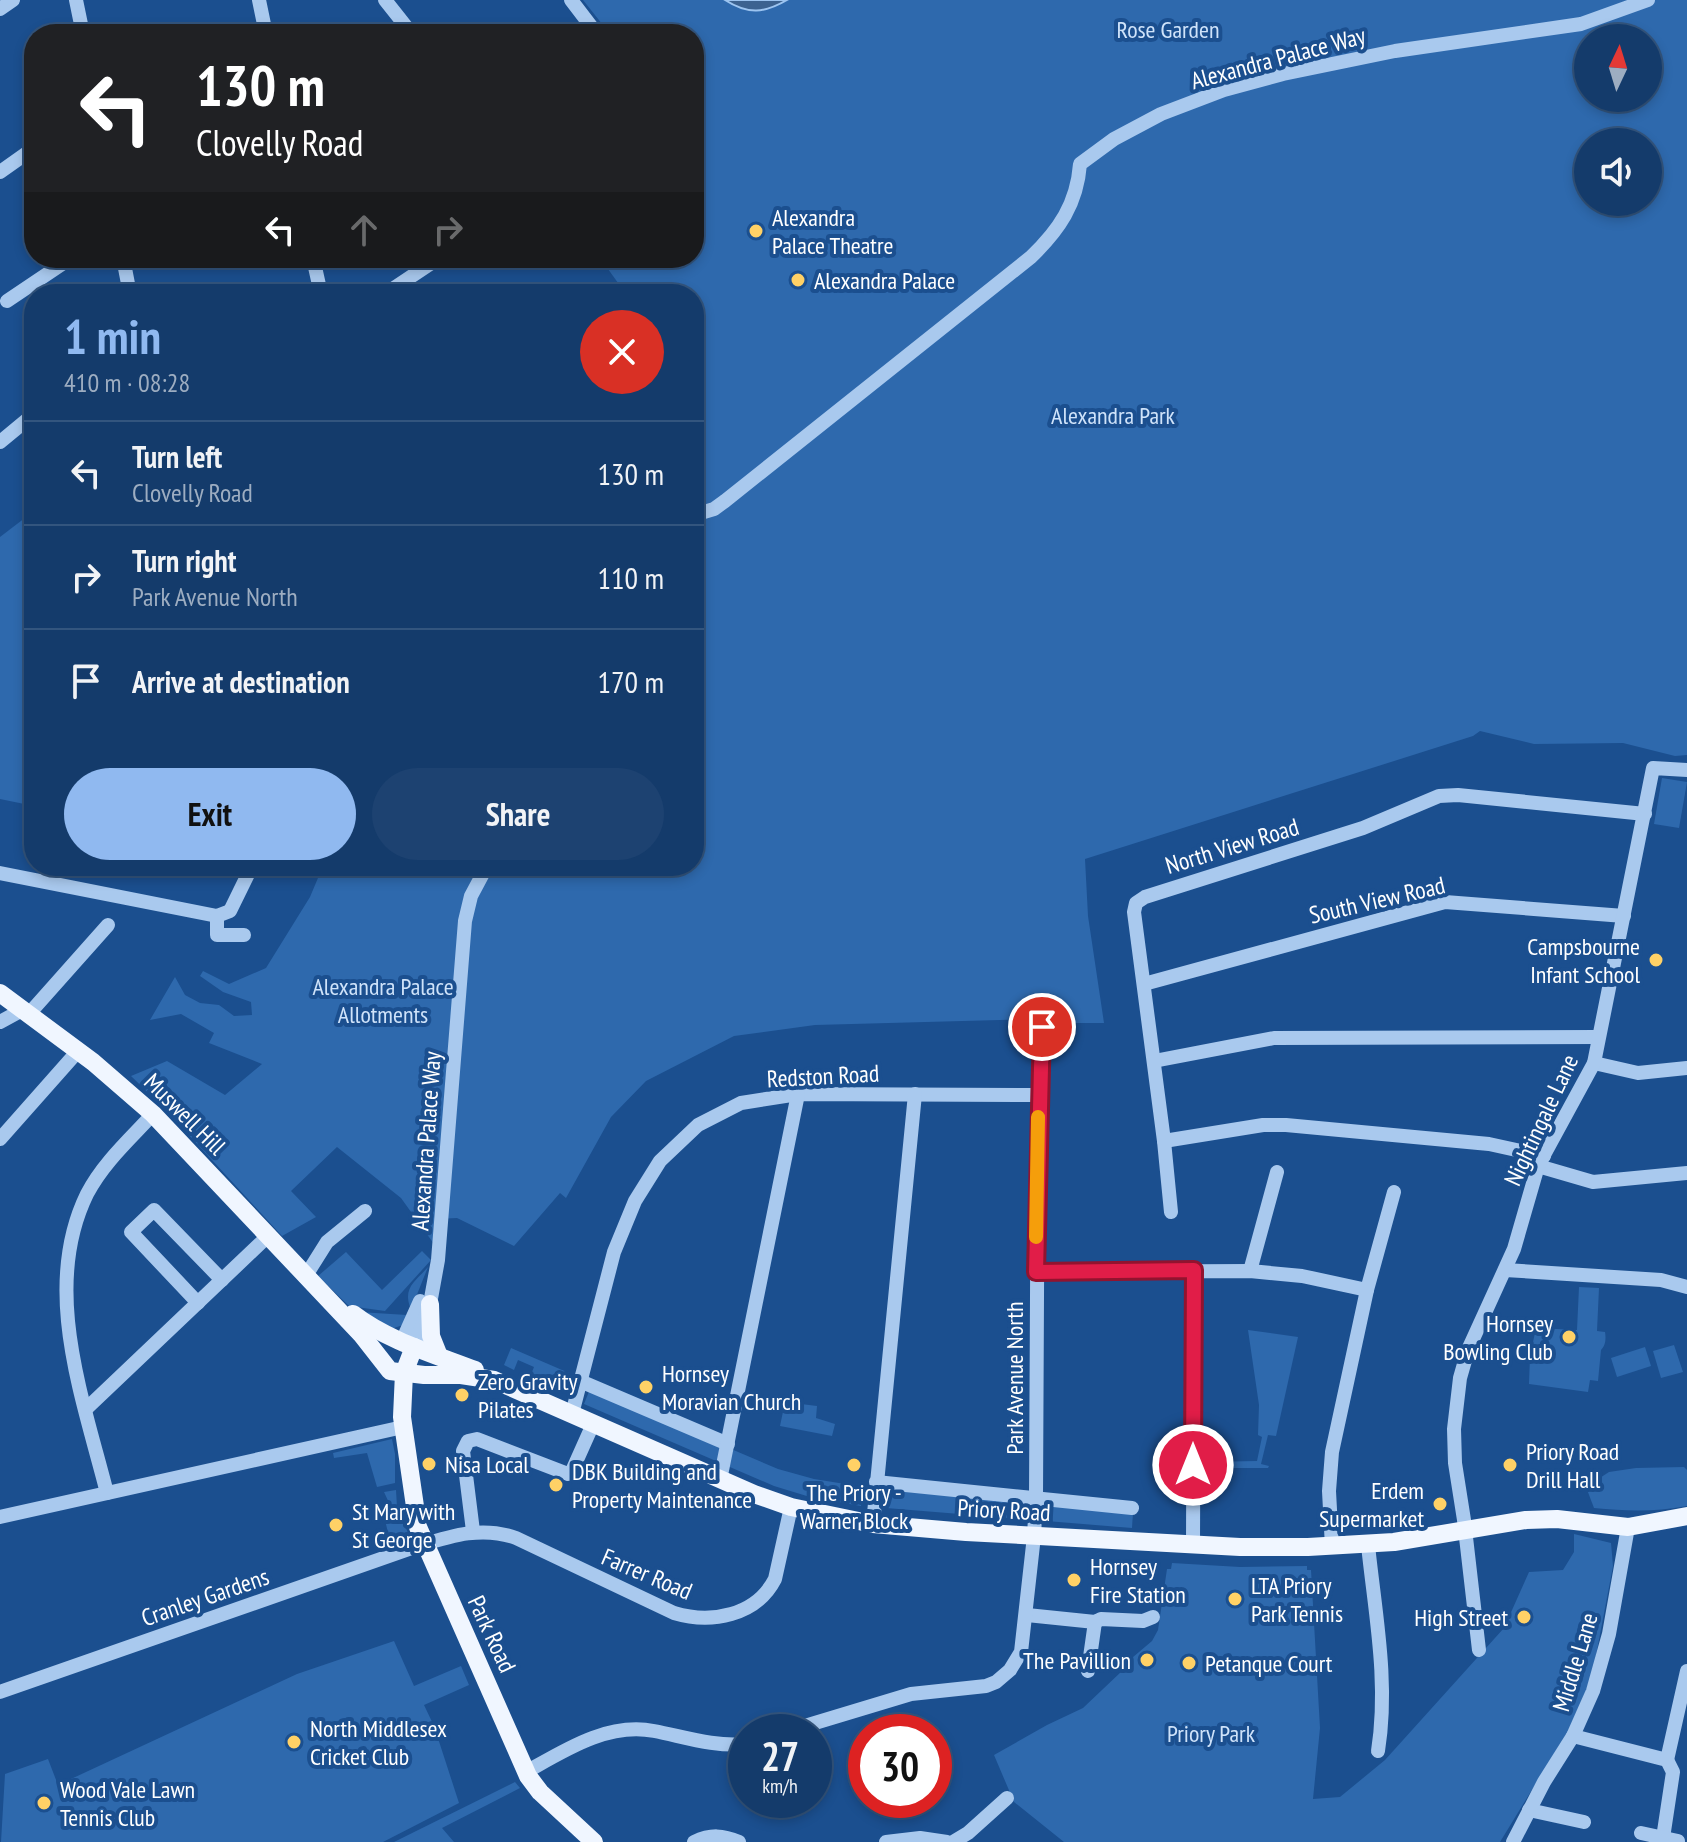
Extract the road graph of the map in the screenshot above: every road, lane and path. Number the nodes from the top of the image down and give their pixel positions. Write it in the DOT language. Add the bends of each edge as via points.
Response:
graph roads {
  1 [pos="13,0"];
  2 [pos="76,0"];
  3 [pos="259,0"];
  4 [pos="385,0"];
  5 [pos="571,0"];
  6 [pos="1648,0"];
  7 [pos="0,9"];
  8 [pos="81,24"];
  9 [pos="264,24"];
  10 [pos="404,24"];
  11 [pos="589,24"];
  12 [pos="24,155"];
  13 [pos="0,172"];
  14 [pos="56,268"];
  15 [pos="424,268"];
  16 [pos="32,284"];
  17 [pos="400,284"];
  18 [pos="24,290"];
  19 [pos="7,301"];
  20 [pos="24,422"];
  21 [pos="0,442"];
  22 [pos="704,512"];
  23 [pos="1687,770"];
  24 [pos="1645,814"];
  25 [pos="0,873"];
  26 [pos="247,876"];
  27 [pos="482,876"];
  28 [pos="217,916"];
  29 [pos="1624,916"];
  30 [pos="108,925"];
  31 [pos="244,935"];
  32 [pos="1144,984"];
  33 [pos="0,993"];
  34 [pos="25,1012"];
  35 [pos="0,1022"];
  36 [pos="1042,1027"];
  37 [pos="1597,1037"];
  38 [pos="78,1051"];
  39 [pos="1154,1061"];
  40 [pos="1594,1063"];
  41 [pos="1687,1068"];
  42 [pos="798,1094"];
  43 [pos="915,1094"];
  44 [pos="1038,1095"];
  45 [pos="153,1114"];
  46 [pos="0,1139"];
  47 [pos="1164,1141"];
  48 [pos="1541,1161"];
  49 [pos="1277,1172"];
  50 [pos="1687,1173"];
  51 [pos="1394,1192"];
  52 [pos="365,1211"];
  53 [pos="1171,1212"];
  54 [pos="268,1236"];
  55 [pos="1194,1270"];
  56 [pos="1505,1270"];
  57 [pos="1250,1271"];
  58 [pos="1036,1272"];
  59 [pos="222,1280"];
  60 [pos="433,1281"];
  61 [pos="312,1283"];
  62 [pos="1687,1287"];
  63 [pos="1367,1290"];
  64 [pos="198,1303"];
  65 [pos="430,1304"];
  66 [pos="439,1356"];
  67 [pos="402,1359"];
  68 [pos="452,1374"];
  69 [pos="494,1380"];
  70 [pos="580,1381"];
  71 [pos="86,1409"];
  72 [pos="572,1414"];
  73 [pos="399,1419"];
  74 [pos="593,1424"];
  75 [pos="728,1444"];
  76 [pos="720,1480"];
  77 [pos="876,1482"];
  78 [pos="107,1493"];
  79 [pos="1036,1498"];
  80 [pos="791,1507"];
  81 [pos="1132,1508"];
  82 [pos="1687,1516"];
  83 [pos="0,1517"];
  84 [pos="873,1524"];
  85 [pos="1628,1527"];
  86 [pos="1465,1530"];
  87 [pos="473,1531"];
  88 [pos="1034,1536"];
  89 [pos="424,1544"];
  90 [pos="1193,1544"];
  91 [pos="1368,1545"];
  92 [pos="1332,1547"];
  93 [pos="1027,1615"];
  94 [pos="1153,1617"];
  95 [pos="1095,1622"];
  96 [pos="1479,1650"];
  97 [pos="1088,1671"];
  98 [pos="1687,1671"];
  99 [pos="0,1692"];
  100 [pos="832,1718"];
  101 [pos="1573,1736"];
  102 [pos="728,1744"];
  103 [pos="1378,1751"];
  104 [pos="1667,1760"];
  105 [pos="526,1772"];
  106 [pos="1007,1798"];
  107 [pos="1529,1810"];
  108 [pos="1584,1822"];
  109 [pos="1641,1833"];
  110 [pos="1663,1838"];
  111 [pos="1678,1841"];
  112 [pos="594,1842"];
  113 [pos="694,1842"];
  114 [pos="739,1842"];
  115 [pos="886,1842"];
  116 [pos="950,1842"];
  117 [pos="1513,1842"];
  1 -- 7 [label="street"];
  2 -- 8 [label="street"];
  3 -- 9 [label="street"];
  4 -- 10 [label="street"];
  5 -- 11 [label="street"];
  6 -- 22 [label="street, Alexandra Palace Way" via="1581,24 1395,51 1283,74 1198,99 1132,129 1080,164 1076,194 1065,219 1031,257 725,501"];
  12 -- 13 [label="street"];
  14 -- 16 [label="street"];
  15 -- 17 [label="street"];
  18 -- 19 [label="street"];
  20 -- 21 [label="street"];
  23 -- 24 [label="street, Nightingale Lane" via="1653,768"];
  24 -- 29 [label="street, Nightingale Lane"];
  24 -- 32 [label="street, North View Road" via="1439,796 1363,828 1145,897 1134,912"];
  25 -- 28 [label="street"];
  26 -- 28 [label="street" via="230,911"];
  27 -- 60 [label="street, Alexandra Palace Way" via="465,921"];
  28 -- 31 [label="street" via="217,935"];
  29 -- 32 [label="street, South View Road" via="1445,902"];
  29 -- 37 [label="street, Nightingale Lane"];
  30 -- 34 [label="street"];
  32 -- 39 [label="street, North View Road"];
  33 -- 34 [label="main road, Muswell Hill"];
  34 -- 35 [label="street"];
  34 -- 38 [label="main road, Muswell Hill"];
  36 -- 44 [label="street, Park Avenue North"];
  37 -- 39 [label="street" via="1274,1038"];
  37 -- 40 [label="street, Nightingale Lane"];
  38 -- 45 [label="main road, Muswell Hill"];
  38 -- 46 [label="street"];
  39 -- 47 [label="street, North View Road"];
  40 -- 41 [label="street" via="1638,1073"];
  40 -- 48 [label="street, Nightingale Lane"];
  42 -- 43 [label="street, Redston Road"];
  42 -- 70 [label="street, Redston Road" via="741,1103 698,1125 660,1161 635,1201 614,1252"];
  42 -- 75 [label="street"];
  43 -- 44 [label="street, Redston Road"];
  43 -- 77 [label="street"];
  44 -- 58 [label="street, Park Avenue North"];
  45 -- 54 [label="main road, Muswell Hill"];
  45 -- 71 [label="street" via="107,1163 87,1194 74,1230 66,1286 70,1343"];
  47 -- 48 [label="street" via="1286,1125 1489,1144"];
  47 -- 53 [label="street, North View Road"];
  48 -- 50 [label="street" via="1593,1182"];
  48 -- 56 [label="street, Nightingale Lane"];
  49 -- 57 [label="street"];
  51 -- 63 [label="street"];
  52 -- 61 [label="street" via="327,1242"];
  54 -- 59 [label="street"];
  54 -- 61 [label="main road, Muswell Hill"];
  55 -- 57 [label="street"];
  55 -- 58 [label="street"];
  55 -- 90 [label="street"];
  56 -- 62 [label="street" via="1661,1280"];
  56 -- 86 [label="street, Nightingale Lane" via="1460,1378 1455,1463"];
  57 -- 63 [label="street"];
  58 -- 79 [label="street, Park Avenue North"];
  59 -- 64 [label="street"];
  59 -- 64 [label="street" via="154,1210 131,1232"];
  60 -- 65 [label="street, Alexandra Palace Way"];
  60 -- 67 [label="street, Alexandra Palace Way"];
  61 -- 67 [label="main road, Muswell Hill"];
  61 -- 67 [label="main road, Muswell Hill" via="361,1334"];
  63 -- 92 [label="street" via="1332,1452"];
  64 -- 71 [label="street"];
  65 -- 66 [label="main road" via="431,1336"];
  65 -- 67 [label="street, Alexandra Palace Way"];
  66 -- 67 [label="main road, Muswell Hill"];
  66 -- 69 [label="main road, Muswell Hill"];
  67 -- 68 [label="main road, Priory Road"];
  67 -- 73 [label="main road, Park Road"];
  68 -- 69 [label="main road, Priory Road"];
  68 -- 73 [label="main road" via="422,1385"];
  69 -- 72 [label="main road, Priory Road"];
  70 -- 72 [label="street, Redston Road"];
  70 -- 75 [label="street"];
  71 -- 78 [label="street"];
  72 -- 74 [label="main road, Priory Road"];
  73 -- 78 [label="street"];
  73 -- 89 [label="main road, Park Road"];
  74 -- 76 [label="main road, Priory Road"];
  74 -- 87 [label="street" via="568,1474 477,1439 468,1441 463,1451"];
  75 -- 76 [label="street"];
  76 -- 80 [label="main road, Priory Road"];
  77 -- 79 [label="street, Priory Road"];
  77 -- 84 [label="street"];
  78 -- 83 [label="street"];
  79 -- 81 [label="street, Priory Road"];
  79 -- 88 [label="street, Park Avenue North"];
  80 -- 84 [label="main road, Priory Road"];
  80 -- 87 [label="street, Farrer Road" via="770,1588 746,1608 717,1618 674,1613 516,1538"];
  82 -- 85 [label="main road"];
  84 -- 88 [label="main road, Priory Road"];
  85 -- 86 [label="main road, Priory Road" via="1557,1519"];
  85 -- 101 [label="street, Middle Lane" via="1601,1666"];
  86 -- 91 [label="main road, Priory Road"];
  86 -- 96 [label="street, Nightingale Lane"];
  87 -- 89 [label="street, Farrer Road"];
  88 -- 90 [label="main road, Priory Road"];
  88 -- 93 [label="street, Park Avenue North"];
  89 -- 99 [label="street, Cranley Gardens"];
  89 -- 105 [label="main road, Park Road"];
  90 -- 92 [label="main road, Priory Road"];
  91 -- 92 [label="main road, Priory Road"];
  91 -- 103 [label="street" via="1384,1689"];
  93 -- 95 [label="street"];
  93 -- 100 [label="street, Park Avenue North" via="1016,1663 996,1682 900,1697"];
  94 -- 95 [label="street"];
  95 -- 97 [label="street"];
  98 -- 104 [label="street"];
  101 -- 104 [label="street"];
  101 -- 107 [label="street, Middle Lane"];
  102 -- 105 [label="street" via="625,1730 602,1734"];
  104 -- 110 [label="street" via="1673,1772"];
  105 -- 112 [label="main road, Park Road"];
  106 -- 116 [label="street"];
  107 -- 108 [label="street"];
  107 -- 117 [label="street, Middle Lane"];
  109 -- 110 [label="street"];
  110 -- 111 [label="street"];
  113 -- 114 [label="street" via="726,1836"];
  115 -- 116 [label="street"];
}
